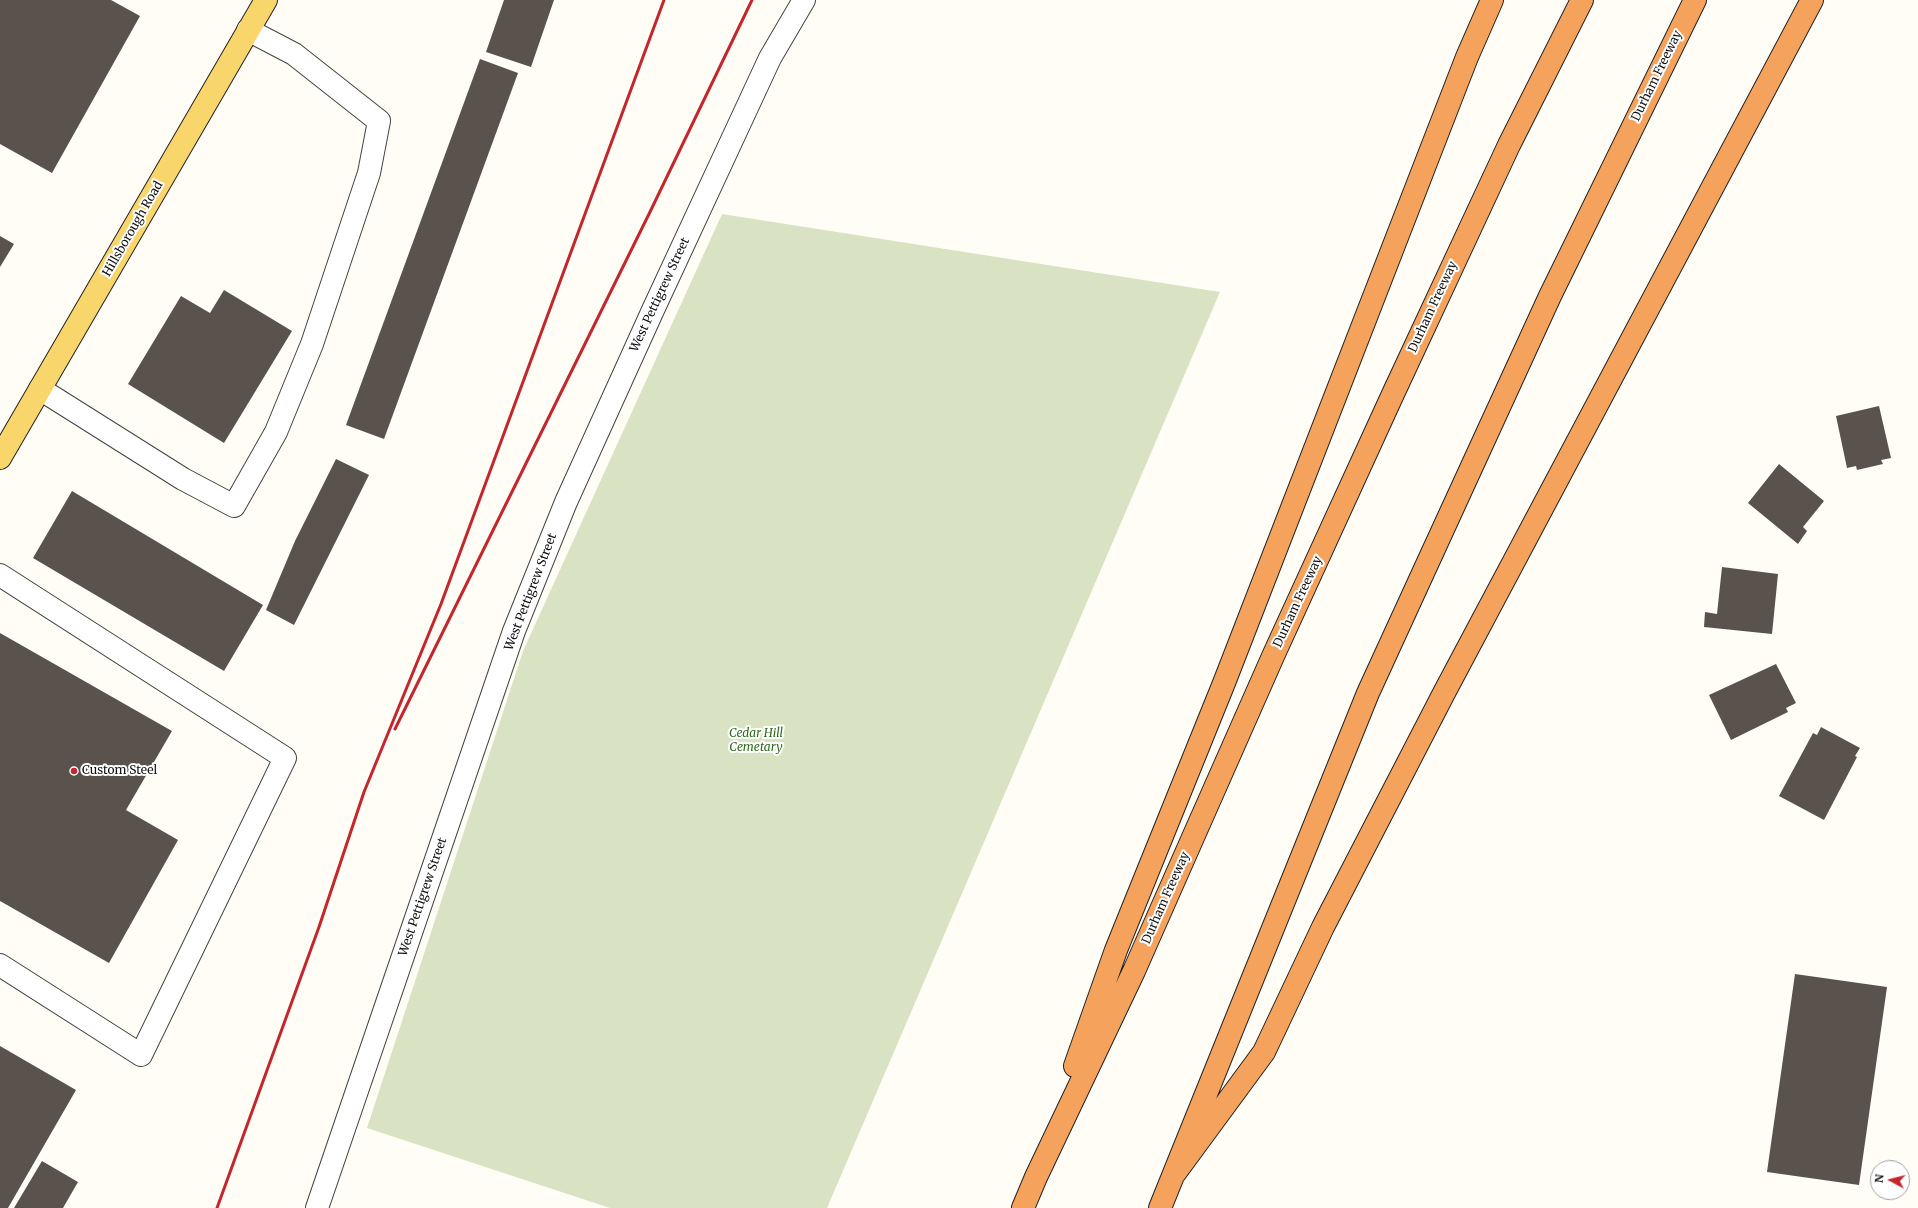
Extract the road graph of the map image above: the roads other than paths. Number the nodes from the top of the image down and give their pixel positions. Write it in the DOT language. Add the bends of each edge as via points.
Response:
graph roads {
  1 [pos="266,0"];
  2 [pos="804,0"];
  3 [pos="1492,0"];
  4 [pos="1582,0"];
  5 [pos="1695,0"];
  6 [pos="1812,0"];
  7 [pos="248,30"];
  8 [pos="40,389"];
  9 [pos="0,458"];
  10 [pos="0,575"];
  11 [pos="0,965"];
  12 [pos="1175,1173"];
  13 [pos="1036,1176"];
  14 [pos="317,1208"];
  15 [pos="1023,1208"];
  16 [pos="1160,1208"];
  1 -- 7 [label="main road, Hillsborough Road"];
  2 -- 14 [label="street, West Pettigrew Street" via="770,58 566,502 514,631"];
  3 -- 13 [label="highway" via="1467,57 1224,682 1116,950"];
  4 -- 13 [label="highway, Durham Freeway" via="1509,145 1409,359 1274,654 1134,972"];
  5 -- 12 [label="highway, Durham Freeway" via="1550,296 1368,693"];
  6 -- 12 [label="highway" via="1447,686 1323,927 1264,1052"];
  7 -- 8 [label="main road, Hillsborough Road"];
  7 -- 8 [label="street" via="294,54 379,121 369,173 312,344 276,432 234,506 183,478"];
  8 -- 9 [label="main road, Hillsborough Road"];
  10 -- 11 [label="street" via="285,758 141,1055"];
  12 -- 16 [label="highway, Durham Freeway"];
  13 -- 15 [label="highway, Durham Freeway"];
}
